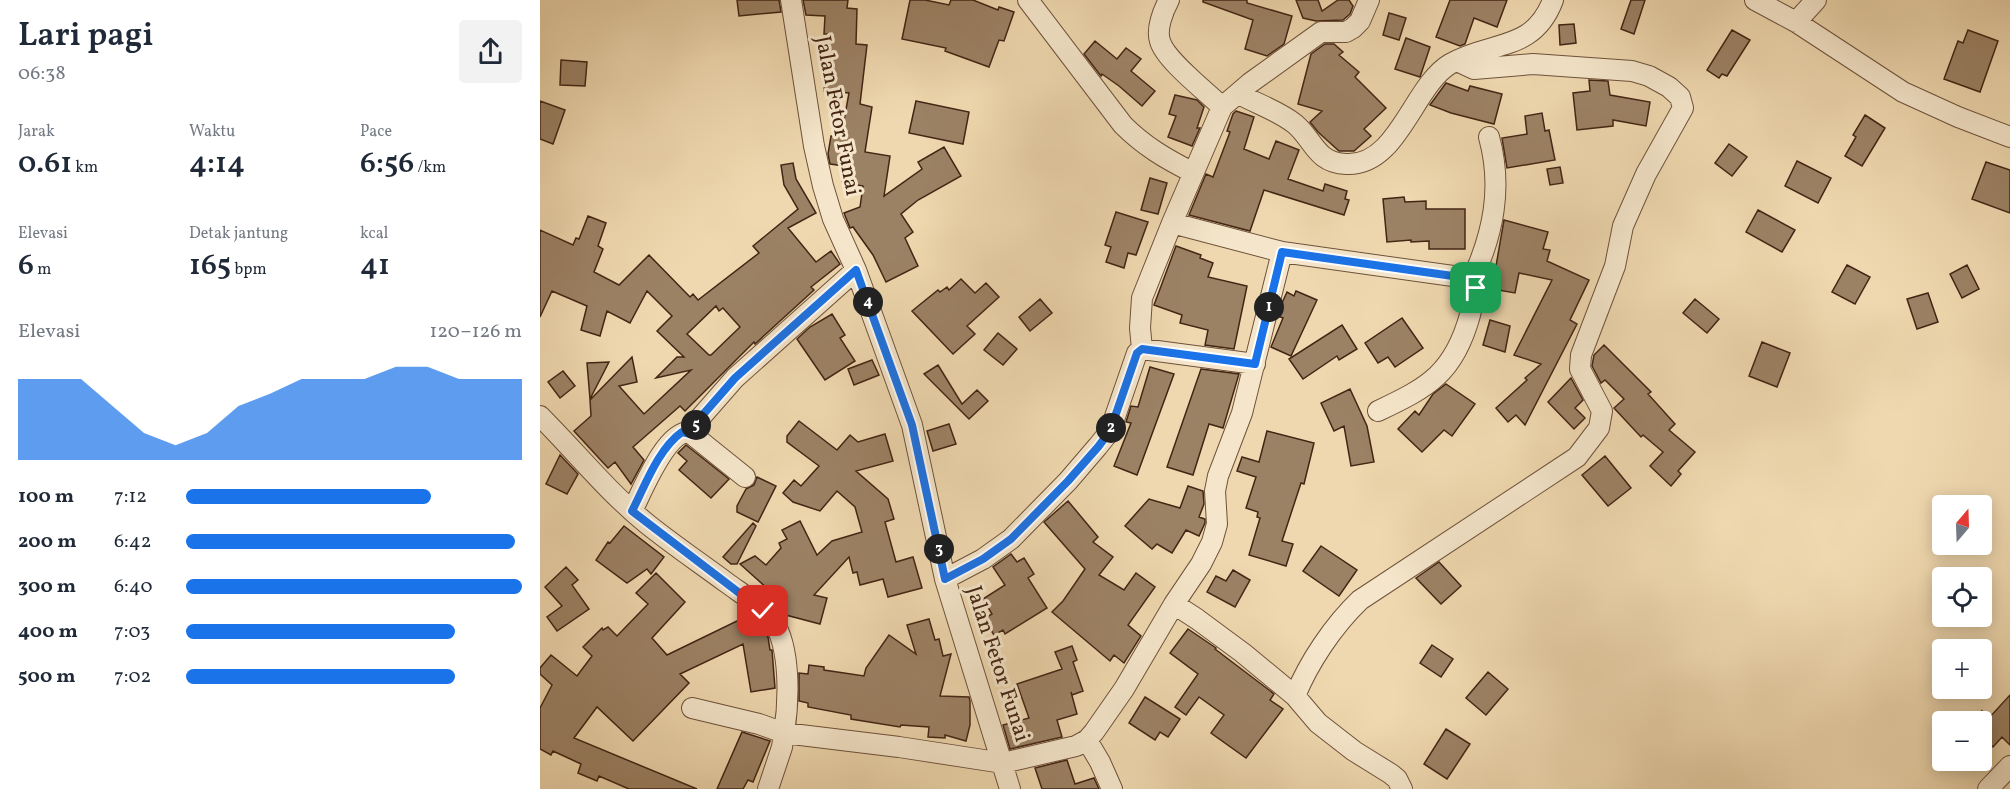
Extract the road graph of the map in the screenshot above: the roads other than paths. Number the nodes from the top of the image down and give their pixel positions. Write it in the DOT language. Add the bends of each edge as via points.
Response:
graph roads {
  1 [pos="791,0"];
  2 [pos="1028,0"];
  3 [pos="1169,0"];
  4 [pos="1369,0"];
  5 [pos="1553,0"];
  6 [pos="1755,0"];
  7 [pos="1816,0"];
  8 [pos="1796,22"];
  9 [pos="1457,61"];
  10 [pos="1239,94"];
  11 [pos="1222,107"];
  12 [pos="1490,137"];
  13 [pos="2010,137"];
  14 [pos="1192,172"];
  15 [pos="1172,223"];
  16 [pos="1282,252"];
  17 [pos="856,270"];
  18 [pos="1472,280"];
  19 [pos="1142,349"];
  20 [pos="1255,364"];
  21 [pos="1378,411"];
  22 [pos="540,416"];
  23 [pos="691,434"];
  24 [pos="745,477"];
  25 [pos="632,511"];
  26 [pos="945,579"];
  27 [pos="1174,604"];
  28 [pos="1295,696"];
  29 [pos="692,708"];
  30 [pos="784,734"];
  31 [pos="1087,740"];
  32 [pos="1003,763"];
  33 [pos="2010,766"];
  34 [pos="768,789"];
  35 [pos="1010,789"];
  36 [pos="1112,789"];
  37 [pos="1402,789"];
  38 [pos="1988,789"];
  1 -- 17 [label="street, Jalan Fetor Funai" via="823,186"];
  2 -- 14 [label="street" via="1123,125 1163,158"];
  3 -- 11 [label="street" via="1160,24 1162,47"];
  4 -- 10 [label="street" via="1353,28 1346,32 1321,32"];
  5 -- 9 [label="street" via="1544,20 1527,35"];
  6 -- 8 [label="street"];
  7 -- 8 [label="street"];
  8 -- 13 [label="street" via="1903,92"];
  9 -- 10 [label="street" via="1427,85 1384,149 1365,161 1347,164 1328,160 1296,124"];
  9 -- 28 [label="street" via="1474,69 1533,64 1632,71 1669,87 1680,97 1683,108 1646,174 1623,226 1615,266 1581,355 1580,369 1602,411 1599,428 1577,457 1360,600 1319,652"];
  10 -- 11 [label="street"];
  11 -- 14 [label="street"];
  12 -- 18 [label="street" via="1496,169 1494,210 1486,248"];
  14 -- 15 [label="street"];
  15 -- 16 [label="street"];
  15 -- 19 [label="street" via="1142,298"];
  16 -- 18 [label="street"];
  16 -- 20 [label="street"];
  17 -- 23 [label="street" via="735,378"];
  17 -- 26 [label="street, Jalan Fetor Funai" via="912,425"];
  18 -- 21 [label="street" via="1476,288 1466,328 1449,364 1438,377"];
  19 -- 20 [label="street"];
  19 -- 26 [label="street" via="1137,353 1110,431 1068,481 1011,539"];
  20 -- 27 [label="street" via="1242,413 1218,476 1216,533"];
  22 -- 25 [label="street"];
  23 -- 24 [label="street"];
  23 -- 25 [label="street" via="682,432 675,437 652,470"];
  25 -- 30 [label="street" via="772,620 786,665"];
  26 -- 32 [label="street, Jalan Fetor Funai"];
  27 -- 28 [label="street"];
  27 -- 31 [label="street" via="1124,689"];
  28 -- 37 [label="street" via="1318,723 1397,779"];
  29 -- 30 [label="street"];
  30 -- 32 [label="street"];
  30 -- 34 [label="street"];
  31 -- 32 [label="street"];
  31 -- 36 [label="street"];
  32 -- 35 [label="street, Jalan Fetor Funai"];
  33 -- 38 [label="street"];
}
